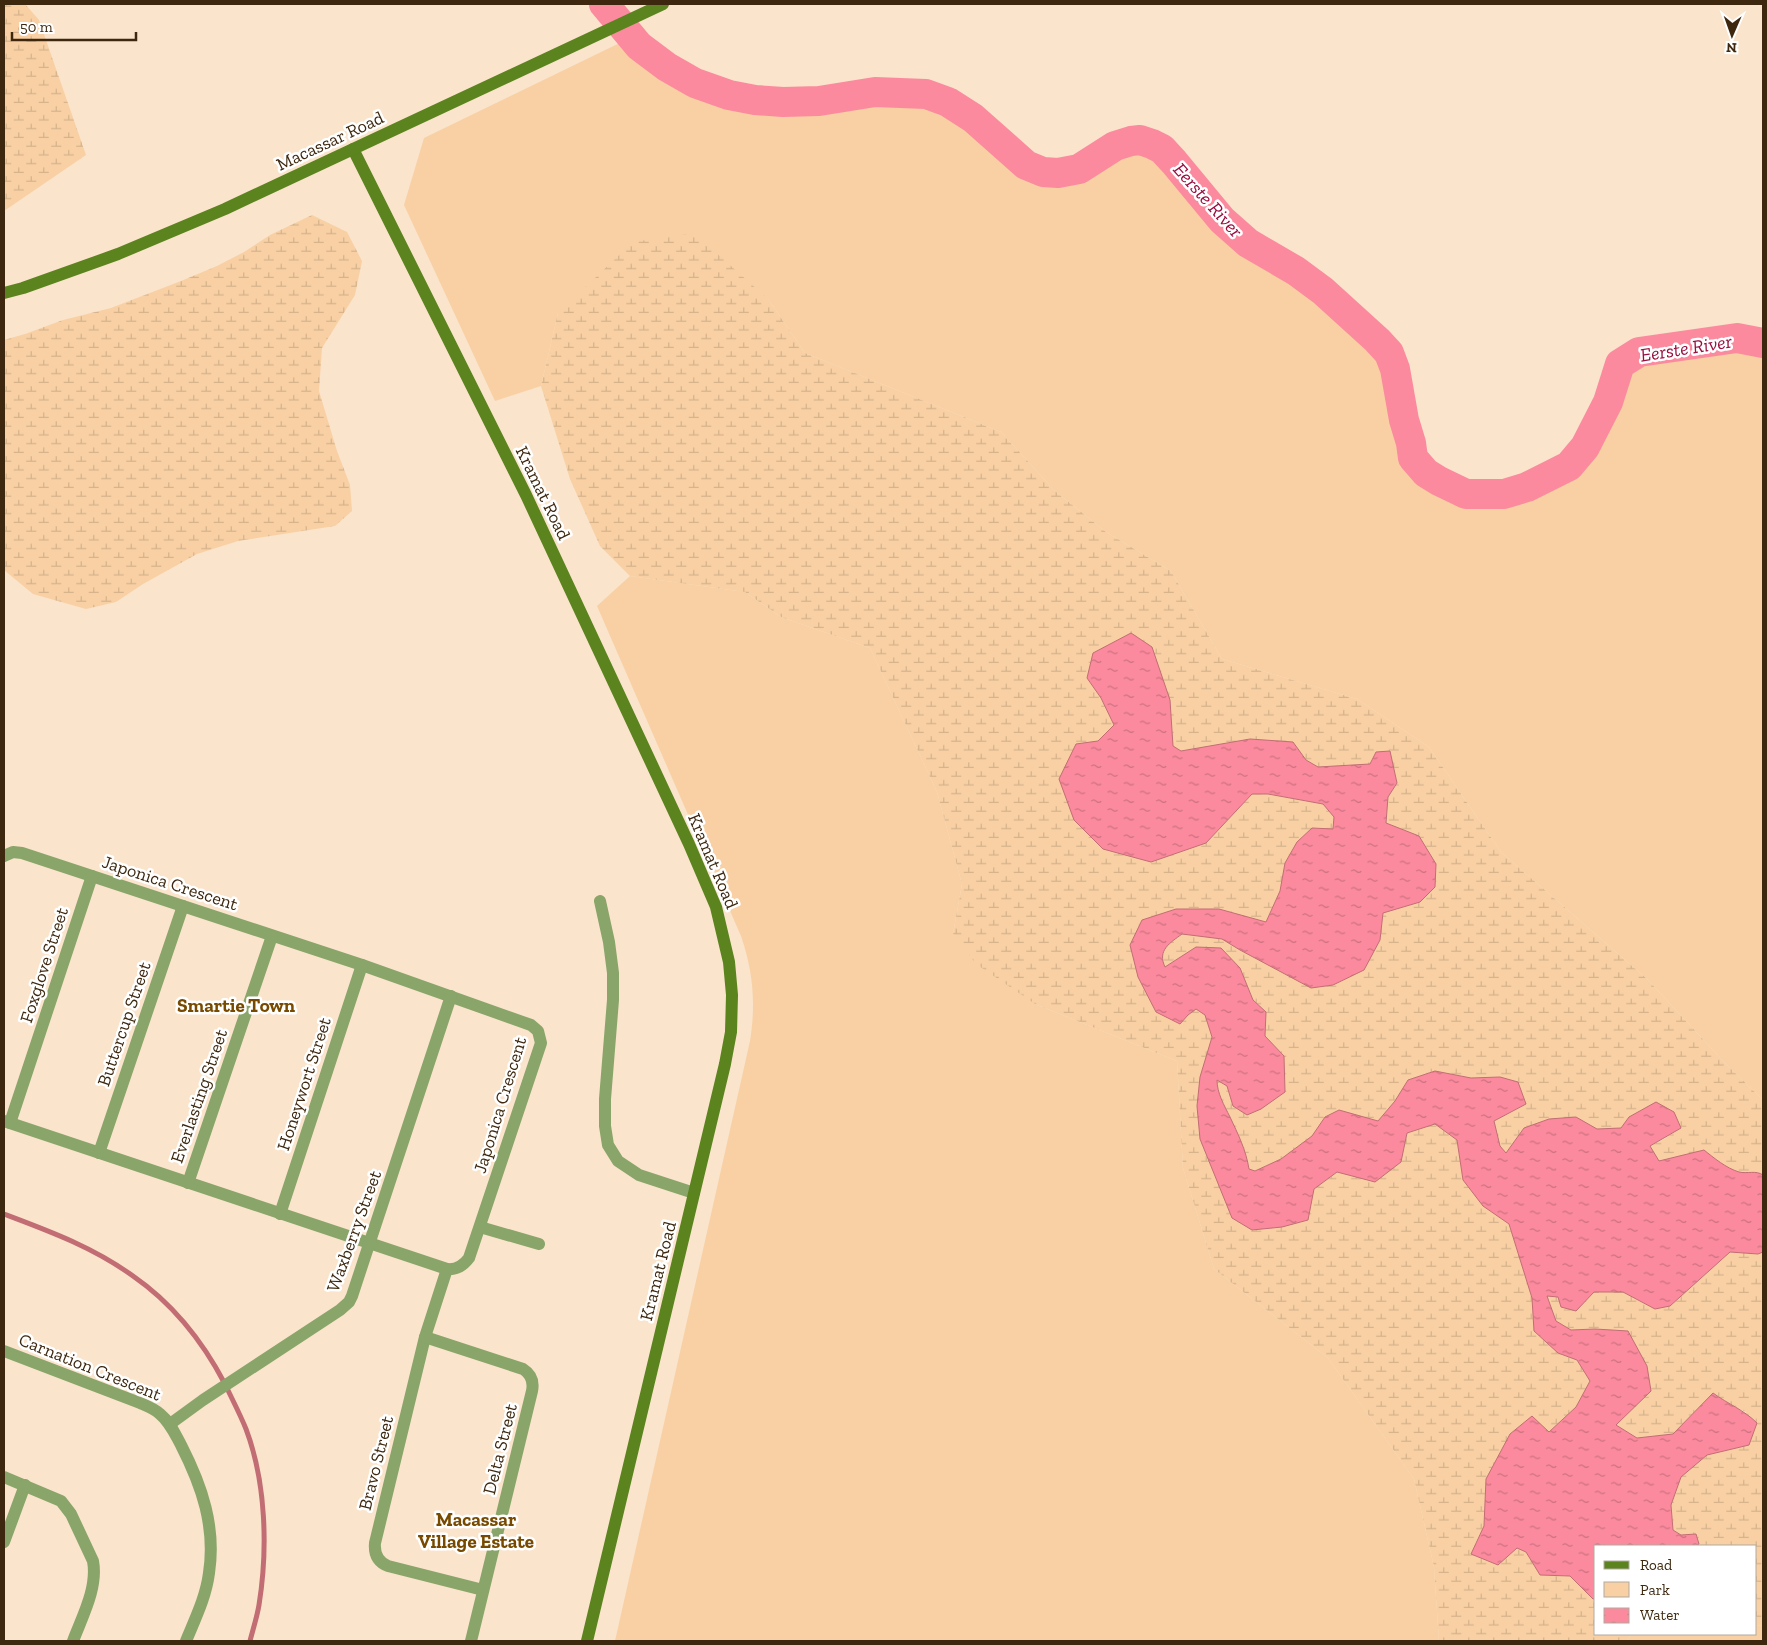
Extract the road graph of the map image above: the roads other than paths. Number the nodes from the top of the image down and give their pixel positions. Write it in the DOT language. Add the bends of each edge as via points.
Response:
graph roads {
  1 [pos="663,4"];
  2 [pos="354,150"];
  3 [pos="4,293"];
  4 [pos="4,856"];
  5 [pos="92,876"];
  6 [pos="600,900"];
  7 [pos="183,906"];
  8 [pos="272,936"];
  9 [pos="362,965"];
  10 [pos="451,996"];
  11 [pos="7,1122"];
  12 [pos="99,1153"];
  13 [pos="188,1183"];
  14 [pos="694,1193"];
  15 [pos="280,1214"];
  16 [pos="480,1227"];
  17 [pos="370,1244"];
  18 [pos="539,1244"];
  19 [pos="447,1269"];
  20 [pos="425,1337"];
  21 [pos="4,1351"];
  22 [pos="170,1424"];
  23 [pos="4,1477"];
  24 [pos="25,1485"];
  25 [pos="4,1542"];
  26 [pos="483,1590"];
  27 [pos="73,1641"];
  28 [pos="186,1641"];
  29 [pos="470,1641"];
  30 [pos="586,1641"];
  1 -- 2 [label="street, Macassar Road"];
  2 -- 3 [label="street, Macassar Road" via="118,254"];
  2 -- 14 [label="street, Kramat Road" via="526,495 716,907 729,962 732,995 730,1032"];
  4 -- 5 [label="street, Japonica Crescent" via="22,852"];
  5 -- 7 [label="street, Japonica Crescent"];
  5 -- 11 [label="street, Foxglove Street"];
  6 -- 14 [label="street" via="613,974 605,1099 608,1145 618,1161 639,1175"];
  7 -- 8 [label="street, Japonica Crescent"];
  7 -- 12 [label="street, Buttercup Street"];
  8 -- 9 [label="street, Japonica Crescent"];
  8 -- 13 [label="street, Everlasting Street"];
  9 -- 10 [label="street, Japonica Crescent"];
  9 -- 15 [label="street, Honeywort Street"];
  10 -- 16 [label="street, Japonica Crescent" via="531,1024 541,1039"];
  10 -- 17 [label="street, Waxberry Street"];
  11 -- 12 [label="street"];
  12 -- 13 [label="street"];
  13 -- 15 [label="street"];
  14 -- 30 [label="street, Kramat Road"];
  15 -- 17 [label="street"];
  16 -- 18 [label="street"];
  16 -- 19 [label="street, Japonica Crescent" via="465,1264"];
  17 -- 19 [label="street"];
  17 -- 22 [label="street, Waxberry Street" via="352,1296 344,1306"];
  19 -- 20 [label="street, Bravo Street"];
  20 -- 26 [label="street, Delta Street" via="523,1369 533,1381"];
  20 -- 26 [label="street, Bravo Street" via="375,1553 382,1564"];
  21 -- 22 [label="street, Carnation Crescent" via="140,1403 160,1413"];
  22 -- 28 [label="street, Carnation Crescent" via="195,1474 206,1504 210,1530 211,1560 206,1589"];
  23 -- 24 [label="street"];
  24 -- 25 [label="street"];
  24 -- 27 [label="street" via="61,1501 71,1514 93,1561 93,1585"];
  26 -- 29 [label="street, Delta Street"];
}
